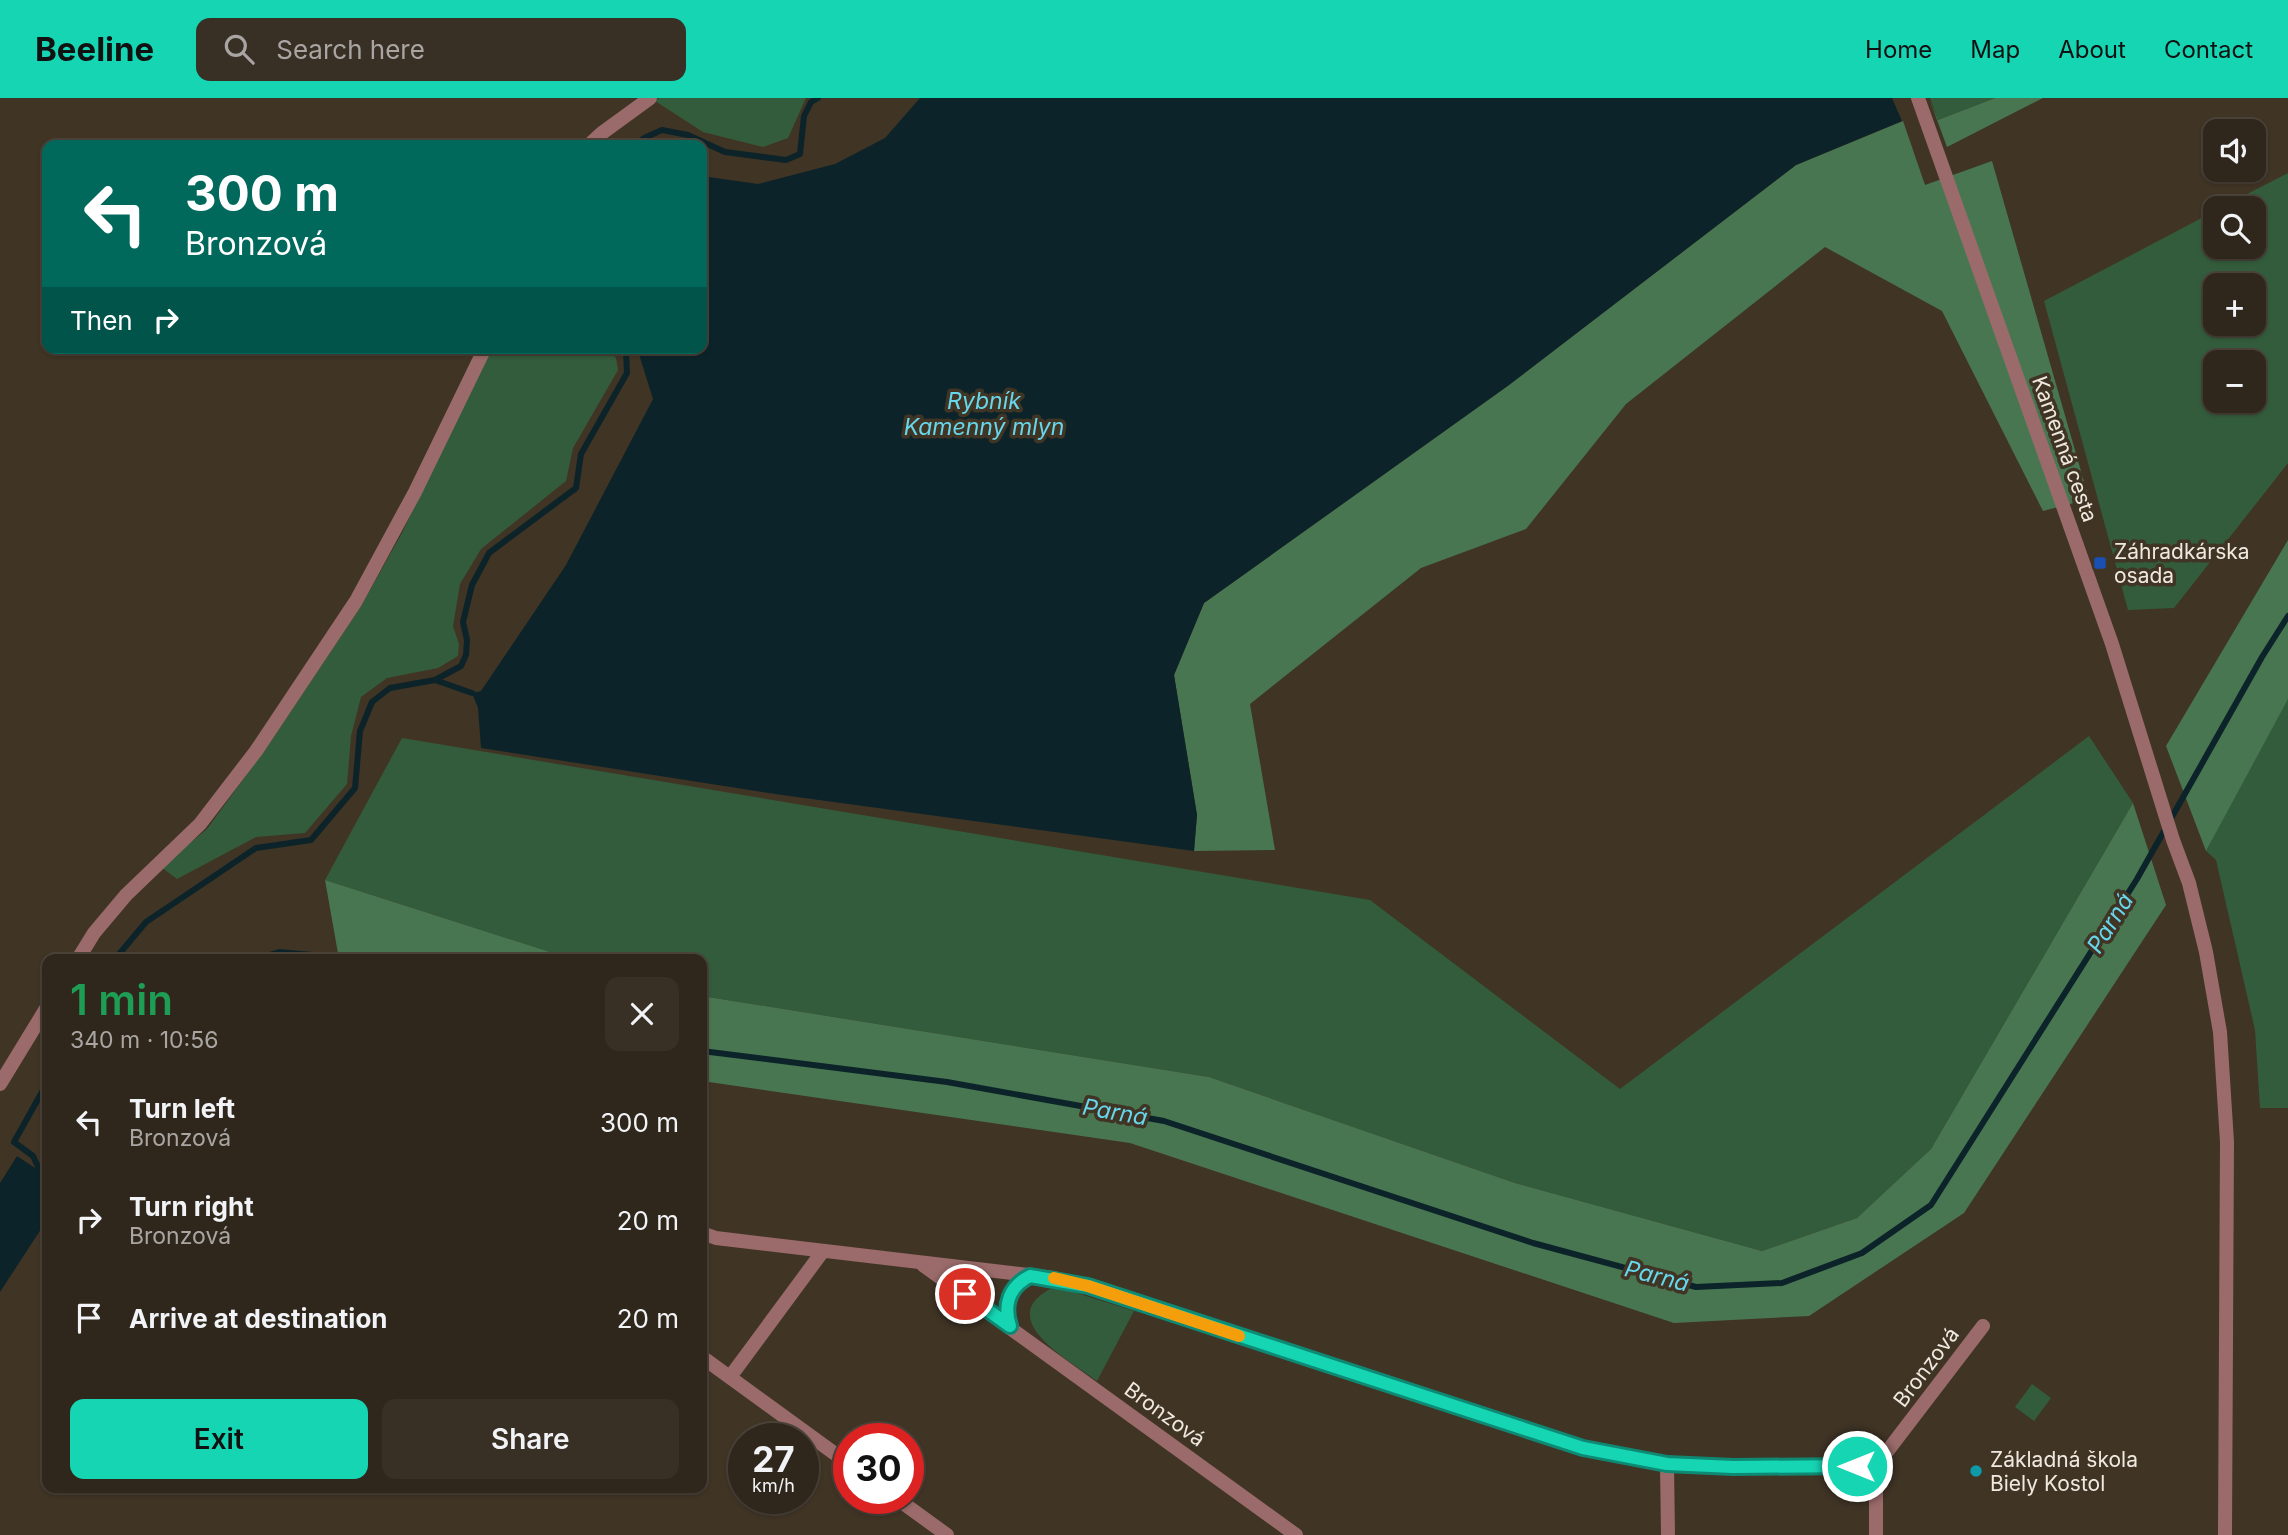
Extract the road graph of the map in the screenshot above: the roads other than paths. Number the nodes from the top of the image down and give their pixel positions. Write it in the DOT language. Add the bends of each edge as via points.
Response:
graph roads {
  1 [pos="650,98"];
  2 [pos="1918,98"];
  3 [pos="594,140"];
  4 [pos="482,354"];
  5 [pos="81,954"];
  6 [pos="42,1015"];
  7 [pos="0,1084"];
  8 [pos="707,1235"];
  9 [pos="823,1251"];
  10 [pos="920,1263"];
  11 [pos="1030,1276"];
  12 [pos="1010,1326"];
  13 [pos="1983,1326"];
  14 [pos="707,1361"];
  15 [pos="730,1377"];
  16 [pos="833,1452"];
  17 [pos="1667,1464"];
  18 [pos="1876,1466"];
  19 [pos="918,1514"];
  20 [pos="947,1535"];
  21 [pos="1296,1535"];
  22 [pos="1668,1535"];
  23 [pos="1876,1535"];
  24 [pos="2225,1535"];
  1 -- 3 [label="street"];
  2 -- 24 [label="street, Kamenná cesta" via="2112,644 2189,883 2206,952 2220,1032 2227,1142"];
  4 -- 5 [label="street" via="356,601 256,751 201,824 126,895"];
  6 -- 7 [label="street"];
  8 -- 9 [label="street, Bronzová"];
  9 -- 10 [label="street, Bronzová"];
  9 -- 15 [label="street"];
  10 -- 11 [label="street, Bronzová"];
  10 -- 12 [label="street, Bronzová"];
  11 -- 12 [label="street" via="1011,1293 1006,1309"];
  11 -- 17 [label="street, Bronzová" via="1088,1286 1583,1448"];
  12 -- 21 [label="street, Bronzová"];
  13 -- 18 [label="street, Bronzová"];
  14 -- 15 [label="street"];
  15 -- 16 [label="street"];
  17 -- 18 [label="street, Bronzová"];
  17 -- 22 [label="street"];
  18 -- 23 [label="street"];
  19 -- 20 [label="street"];
}
